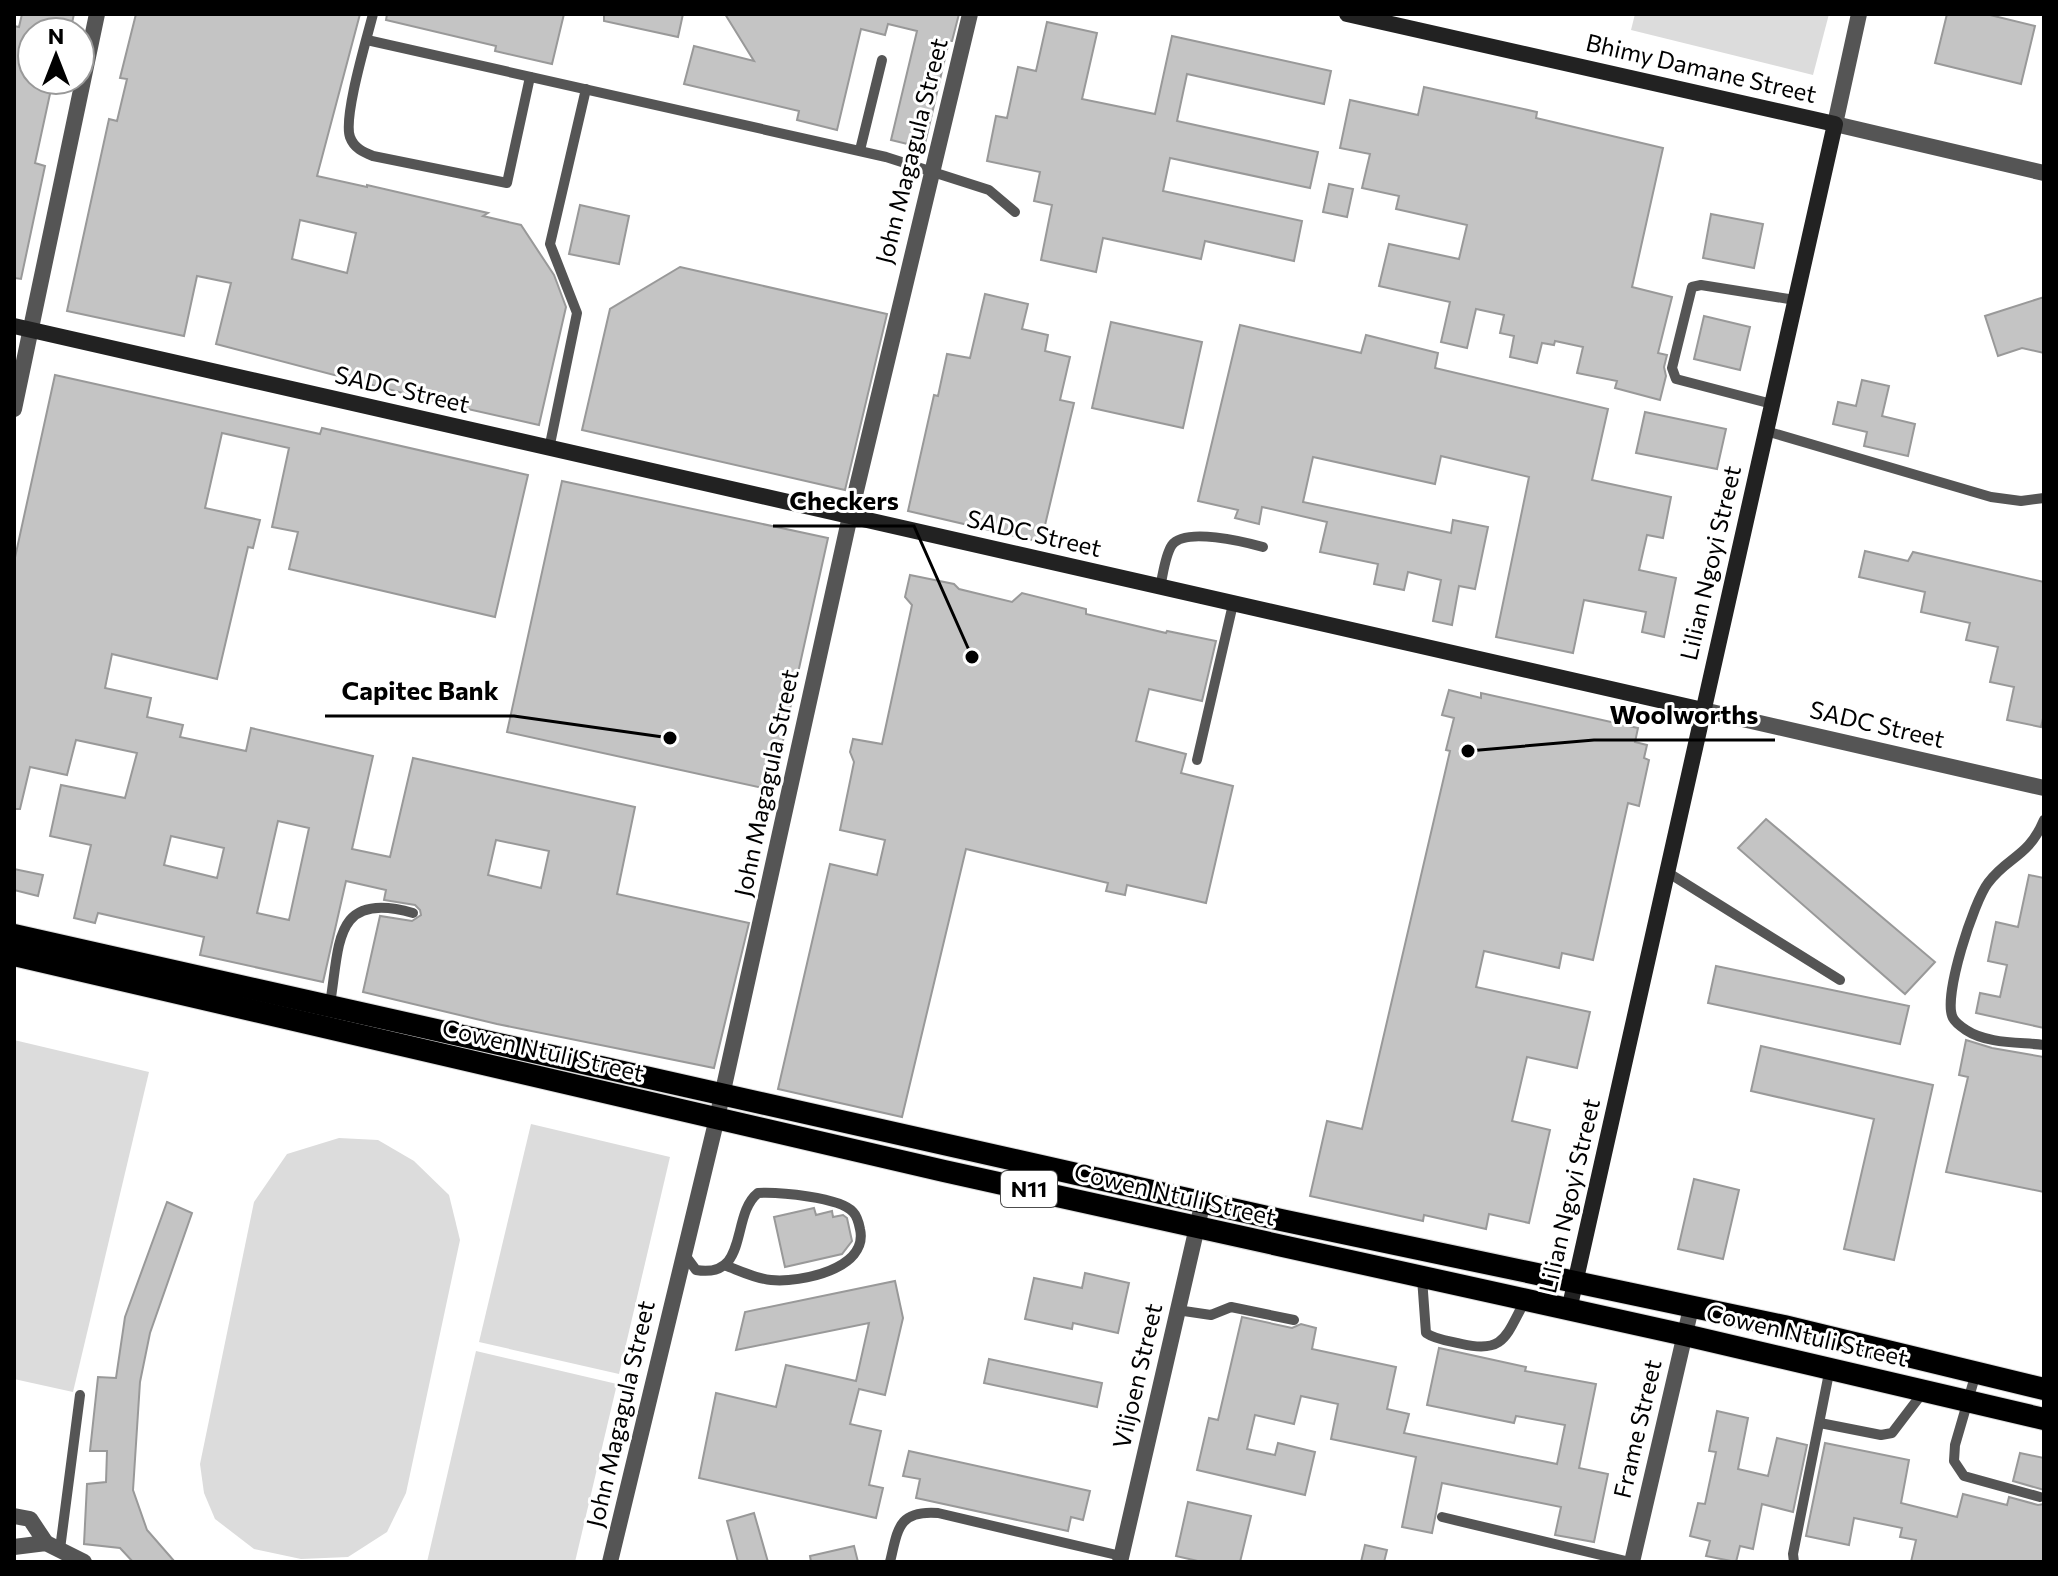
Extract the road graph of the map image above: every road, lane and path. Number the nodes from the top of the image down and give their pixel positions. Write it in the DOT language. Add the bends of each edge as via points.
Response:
graph roads {
  1 [pos="97,14"];
  2 [pos="373,14"];
  3 [pos="970,14"];
  4 [pos="1347,14"];
  5 [pos="1859,14"];
  6 [pos="367,40"];
  7 [pos="882,60"];
  8 [pos="530,77"];
  9 [pos="586,89"];
  10 [pos="1835,124"];
  11 [pos="860,150"];
  12 [pos="932,170"];
  13 [pos="2044,173"];
  14 [pos="1015,212"];
  15 [pos="1795,300"];
  16 [pos="22,328"];
  17 [pos="1772,404"];
  18 [pos="14,409"];
  19 [pos="1766,431"];
  20 [pos="549,449"];
  21 [pos="2044,498"];
  22 [pos="850,516"];
  23 [pos="1263,547"];
  24 [pos="1160,587"];
  25 [pos="1233,604"];
  26 [pos="1703,710"];
  27 [pos="1197,760"];
  28 [pos="2044,788"];
  29 [pos="2044,820"];
  30 [pos="1667,872"];
  31 [pos="413,913"];
  32 [pos="14,935"];
  33 [pos="14,955"];
  34 [pos="1840,980"];
  35 [pos="330,1004"];
  36 [pos="2044,1045"];
  37 [pos="722,1096"];
  38 [pos="717,1118"];
  39 [pos="1203,1201"];
  40 [pos="1196,1227"];
  41 [pos="683,1253"];
  42 [pos="724,1265"];
  43 [pos="1422,1278"];
  44 [pos="1575,1283"];
  45 [pos="1525,1301"];
  46 [pos="1691,1308"];
  47 [pos="1177,1310"];
  48 [pos="1569,1310"];
  49 [pos="1294,1320"];
  50 [pos="1685,1335"];
  51 [pos="1830,1368"];
  52 [pos="1976,1373"];
  53 [pos="1926,1389"];
  54 [pos="2044,1389"];
  55 [pos="80,1395"];
  56 [pos="1969,1400"];
  57 [pos="2044,1419"];
  58 [pos="1820,1423"];
  59 [pos="2040,1497"];
  60 [pos="14,1516"];
  61 [pos="1442,1517"];
  62 [pos="53,1546"];
  63 [pos="14,1547"];
  64 [pos="1121,1559"];
  65 [pos="84,1562"];
  66 [pos="610,1562"];
  67 [pos="890,1562"];
  68 [pos="1631,1562"];
  69 [pos="1794,1562"];
  1 -- 16 [label="street"];
  2 -- 6 [label="lane"];
  3 -- 12 [label="street, John Magagula Street"];
  4 -- 10 [label="main road, Bhimy Damane Street"];
  5 -- 10 [label="street, Lilian Ngoyi Street"];
  6 -- 8 [label="lane"];
  6 -- 8 [label="lane" via="349,131 358,150 373,156 507,183"];
  7 -- 11 [label="lane"];
  8 -- 9 [label="lane"];
  9 -- 11 [label="lane"];
  9 -- 20 [label="lane" via="550,244 577,313"];
  10 -- 13 [label="street, Bhimy Damane Street"];
  10 -- 15 [label="main road, Lilian Ngoyi Street"];
  11 -- 12 [label="lane"];
  12 -- 14 [label="lane" via="989,190"];
  12 -- 22 [label="street, John Magagula Street"];
  15 -- 17 [label="main road, Lilian Ngoyi Street"];
  15 -- 17 [label="lane" via="1692,287 1672,368 1676,379"];
  16 -- 18 [label="street"];
  16 -- 20 [label="main road, SADC Street"];
  17 -- 19 [label="main road, Lilian Ngoyi Street"];
  19 -- 21 [label="lane" via="1991,497"];
  19 -- 26 [label="main road, Lilian Ngoyi Street"];
  20 -- 22 [label="main road, SADC Street"];
  22 -- 24 [label="main road, SADC Street"];
  22 -- 37 [label="street, John Magagula Street"];
  23 -- 24 [label="lane" via="1214,537 1180,539 1170,547"];
  24 -- 25 [label="main road, SADC Street"];
  25 -- 26 [label="main road, SADC Street"];
  25 -- 27 [label="lane"];
  26 -- 28 [label="street, SADC Street"];
  26 -- 30 [label="main road, Lilian Ngoyi Street"];
  29 -- 36 [label="lane" via="2031,846 1999,871 1977,903 1960,953 1951,1005 1952,1018 1981,1037"];
  30 -- 34 [label="lane"];
  30 -- 44 [label="main road, Lilian Ngoyi Street"];
  31 -- 35 [label="lane" via="374,906 350,919 340,943"];
  32 -- 35 [label="highway, Cowen Ntuli Street / N11"];
  33 -- 38 [label="highway, Cowen Ntuli Street / N11"];
  35 -- 37 [label="highway, Cowen Ntuli Street / N11"];
  37 -- 38 [label="street, John Magagula Street"];
  37 -- 39 [label="highway, Cowen Ntuli Street / N11"];
  38 -- 40 [label="highway, Cowen Ntuli Street / N11"];
  38 -- 41 [label="street, John Magagula Street"];
  39 -- 40 [label="street, Viljoen Street"];
  39 -- 44 [label="highway, Cowen Ntuli Street / N11"];
  40 -- 43 [label="highway, Cowen Ntuli Street / N11"];
  40 -- 47 [label="street, Viljoen Street"];
  41 -- 42 [label="lane" via="696,1270"];
  41 -- 66 [label="street, John Magagula Street"];
  42 -- 42 [label="lane" via="748,1204 758,1193 835,1203 857,1219 858,1251 824,1272 770,1281"];
  43 -- 45 [label="highway, Cowen Ntuli Street / N11"];
  43 -- 45 [label="lane" via="1426,1333 1482,1348 1492,1347 1509,1330"];
  44 -- 46 [label="highway, Cowen Ntuli Street / N11"];
  44 -- 48 [label="main road, Lilian Ngoyi Street"];
  45 -- 48 [label="highway, Cowen Ntuli Street / N11"];
  46 -- 50 [label="street, Frame Street"];
  46 -- 52 [label="highway, Cowen Ntuli Street / N11"];
  47 -- 49 [label="lane" via="1211,1315 1231,1307"];
  47 -- 64 [label="street, Viljoen Street"];
  48 -- 50 [label="highway, Cowen Ntuli Street / N11"];
  50 -- 51 [label="highway, Cowen Ntuli Street / N11"];
  50 -- 68 [label="street, Frame Street"];
  51 -- 53 [label="highway, Cowen Ntuli Street / N11"];
  51 -- 58 [label="lane"];
  52 -- 54 [label="highway, Cowen Ntuli Street / N11"];
  52 -- 56 [label="lane"];
  53 -- 56 [label="highway, Cowen Ntuli Street / N11"];
  53 -- 58 [label="lane" via="1892,1433"];
  55 -- 62 [label="lane"];
  56 -- 57 [label="highway, Cowen Ntuli Street / N11"];
  56 -- 59 [label="lane" via="1955,1445 1954,1461 1964,1476"];
  58 -- 69 [label="lane"];
  60 -- 62 [label="street" via="30,1519"];
  61 -- 68 [label="lane"];
  62 -- 63 [label="street"];
  62 -- 65 [label="street"];
  64 -- 67 [label="lane" via="919,1512 906,1517"];
}
